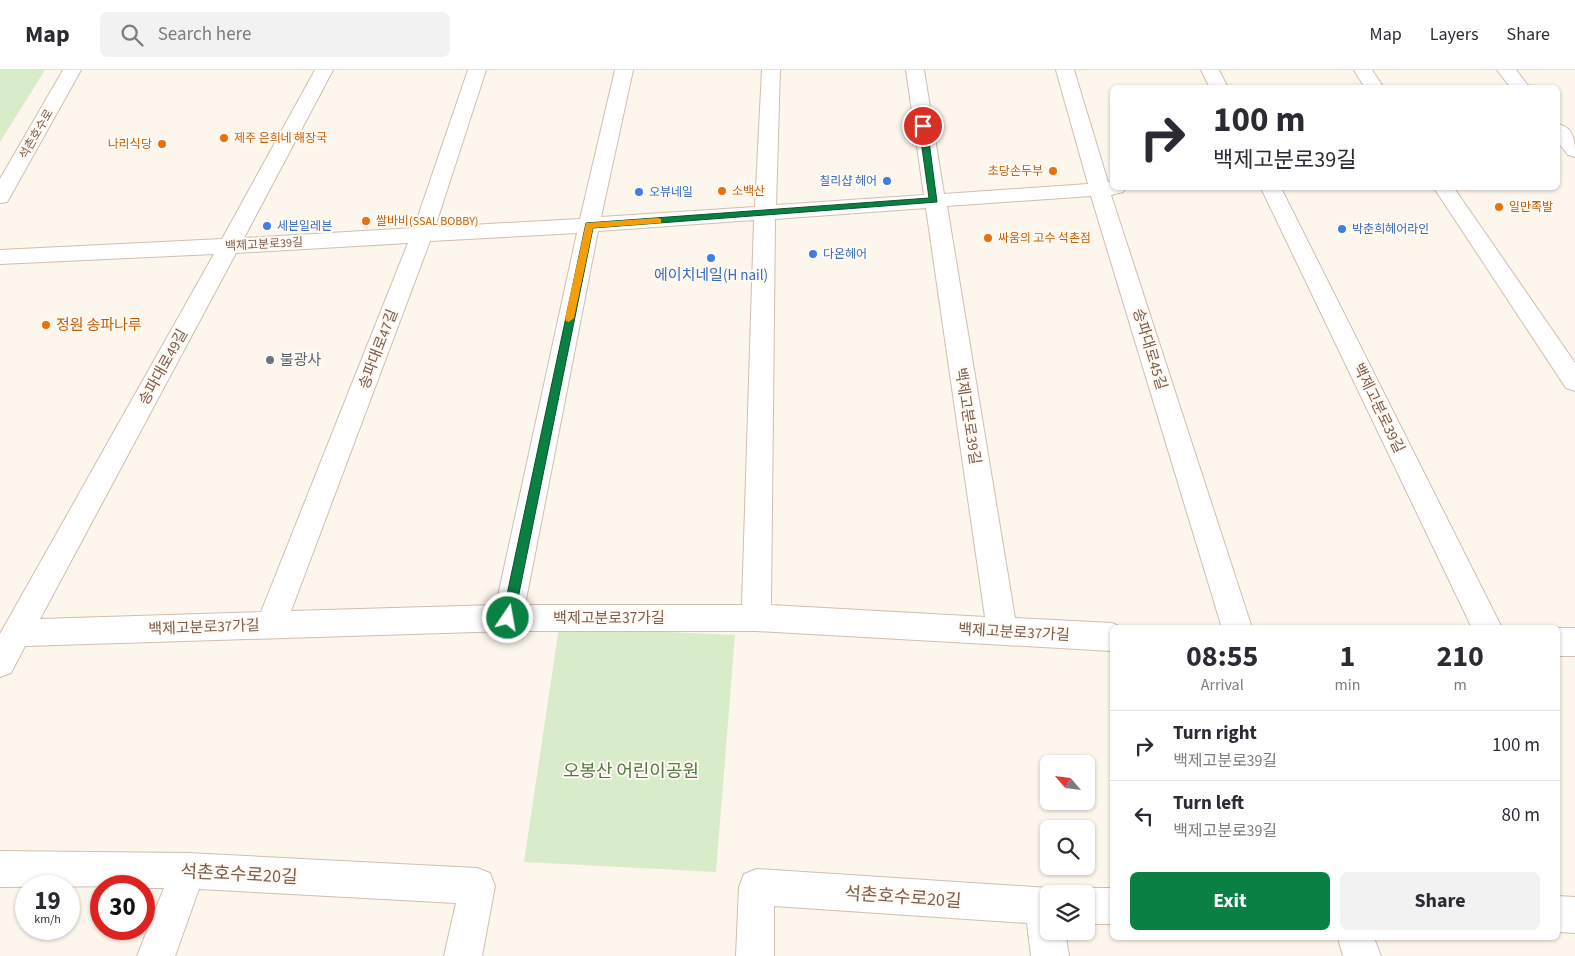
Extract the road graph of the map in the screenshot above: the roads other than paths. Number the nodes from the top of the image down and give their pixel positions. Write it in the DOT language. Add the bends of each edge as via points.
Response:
graph roads {
  1 [pos="72,70"];
  2 [pos="324,70"];
  3 [pos="477,70"];
  4 [pos="624,70"];
  5 [pos="771,70"];
  6 [pos="915,70"];
  7 [pos="1064,70"];
  8 [pos="1210,70"];
  9 [pos="1363,70"];
  10 [pos="1506,70"];
  11 [pos="1218,85"];
  12 [pos="1373,85"];
  13 [pos="1518,85"];
  14 [pos="1560,132"];
  15 [pos="1575,151"];
  16 [pos="1575,160"];
  17 [pos="1560,161"];
  18 [pos="1107,188"];
  19 [pos="1271,190"];
  20 [pos="1445,190"];
  21 [pos="0,197"];
  22 [pos="934,200"];
  23 [pos="765,214"];
  24 [pos="589,225"];
  25 [pos="422,235"];
  26 [pos="230,246"];
  27 [pos="0,257"];
  28 [pos="1575,382"];
  29 [pos="508,618"];
  30 [pos="756,618"];
  31 [pos="271,624"];
  32 [pos="1236,625"];
  33 [pos="1486,625"];
  34 [pos="1002,631"];
  35 [pos="16,633"];
  36 [pos="1110,637"];
  37 [pos="1560,642"];
  38 [pos="1575,642"];
  39 [pos="0,663"];
  40 [pos="0,869"];
  41 [pos="188,871"];
  42 [pos="1040,906"];
  43 [pos="1095,906"];
  44 [pos="1110,906"];
  45 [pos="1560,914"];
  46 [pos="1575,915"];
  47 [pos="1049,940"];
  48 [pos="1357,940"];
  49 [pos="156,956"];
  50 [pos="463,956"];
  51 [pos="755,956"];
  52 [pos="1050,956"];
  53 [pos="1362,956"];
  1 -- 21 [label="street, 석촌호수로"];
  2 -- 26 [label="street, 송파대로49길"];
  3 -- 25 [label="street, 송파대로47길"];
  4 -- 24 [label="street"];
  5 -- 23 [label="street"];
  6 -- 22 [label="street, 백제고분로39길"];
  7 -- 18 [label="street, 송파대로45길"];
  8 -- 11 [label="street"];
  9 -- 12 [label="street"];
  10 -- 13 [label="street"];
  14 -- 15 [label="street"];
  16 -- 17 [label="street"];
  18 -- 22 [label="street, 백제고분로39길"];
  18 -- 32 [label="street, 송파대로45길"];
  19 -- 33 [label="street, 백제고분로39길"];
  20 -- 28 [label="street"];
  22 -- 23 [label="street, 백제고분로39길"];
  22 -- 34 [label="street, 백제고분로39길"];
  23 -- 24 [label="street, 백제고분로39길"];
  23 -- 30 [label="street"];
  24 -- 25 [label="street, 백제고분로39길"];
  24 -- 29 [label="street"];
  25 -- 26 [label="street, 백제고분로39길"];
  25 -- 31 [label="street, 송파대로47길"];
  26 -- 27 [label="street, 백제고분로39길"];
  26 -- 35 [label="street, 송파대로49길"];
  29 -- 30 [label="street, 백제고분로37가길"];
  29 -- 31 [label="street, 백제고분로37가길"];
  30 -- 34 [label="street, 백제고분로37가길"];
  31 -- 35 [label="street, 백제고분로37가길"];
  34 -- 36 [label="street, 백제고분로37가길"];
  35 -- 39 [label="street, 송파대로49길"];
  37 -- 38 [label="street"];
  40 -- 41 [label="street, 석촌호수로20길"];
  41 -- 49 [label="street"];
  41 -- 50 [label="street, 석촌호수로20길" via="477,886"];
  42 -- 51 [label="street, 석촌호수로20길" via="757,887"];
  43 -- 44 [label="street"];
  45 -- 46 [label="street"];
  47 -- 52 [label="street"];
  48 -- 53 [label="street"];
}
